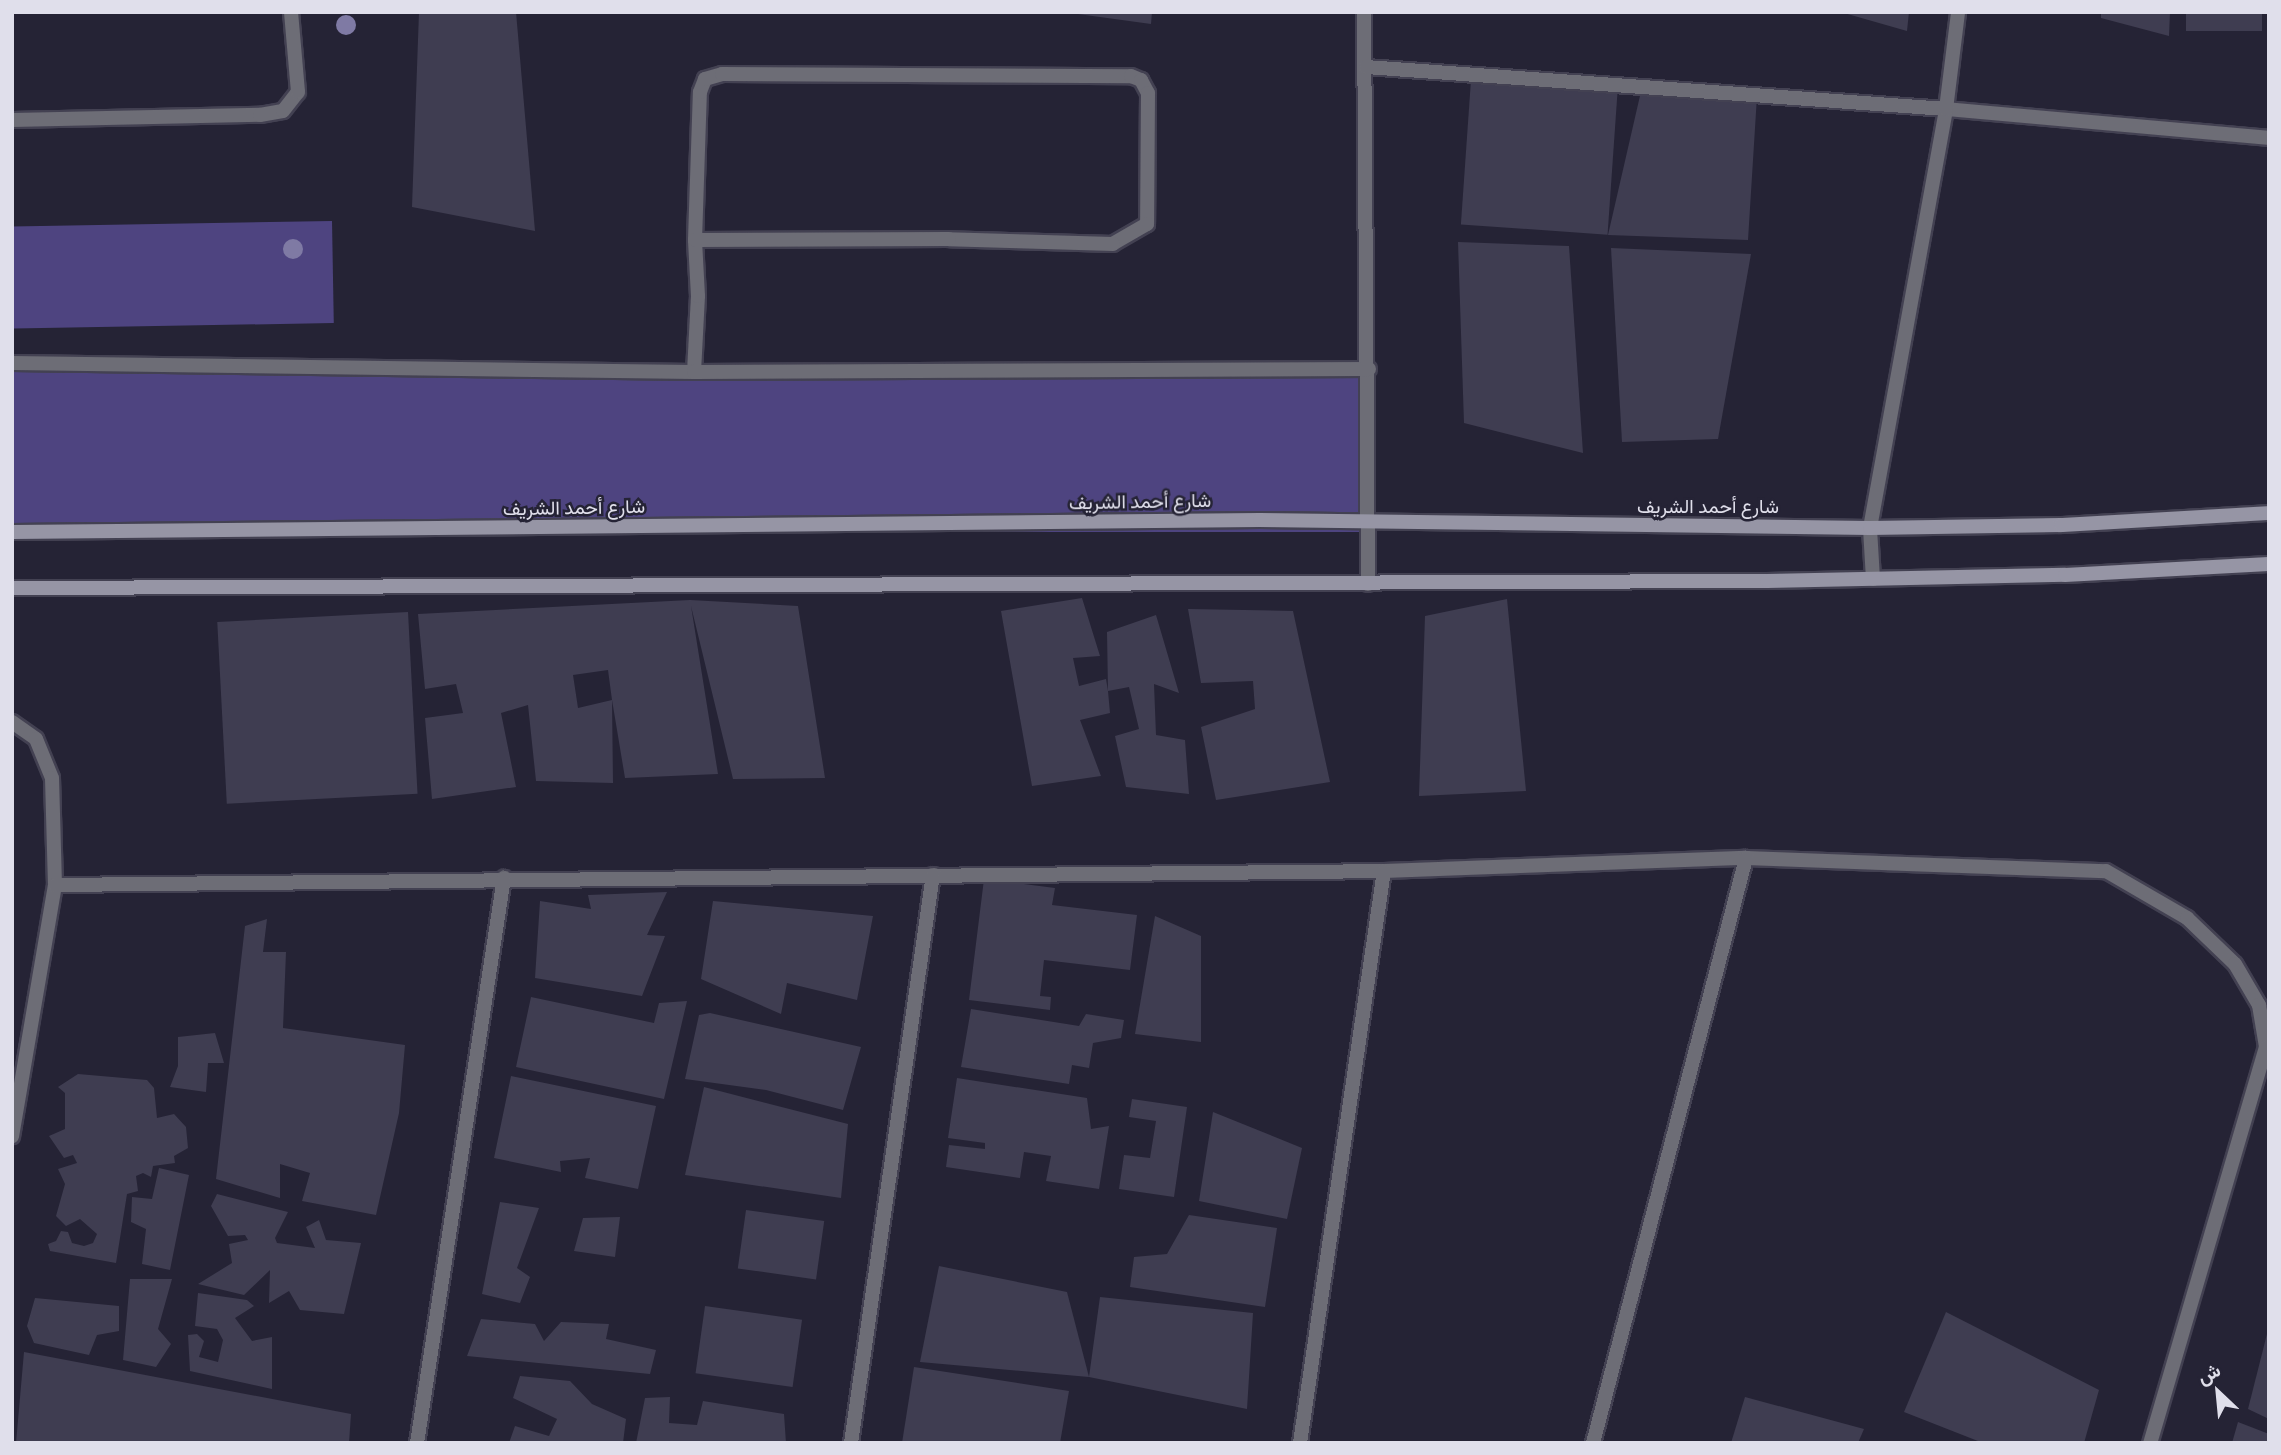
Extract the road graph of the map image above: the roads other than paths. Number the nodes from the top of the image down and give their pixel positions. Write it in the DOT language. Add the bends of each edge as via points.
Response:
graph roads {
  1 [pos="291,12"];
  2 [pos="1364,12"];
  3 [pos="1958,12"];
  4 [pos="1366,67"];
  5 [pos="1945,109"];
  6 [pos="12,120"];
  7 [pos="2269,138"];
  8 [pos="695,240"];
  9 [pos="12,363"];
  10 [pos="1369,369"];
  11 [pos="694,372"];
  12 [pos="2269,513"];
  13 [pos="1369,524"];
  14 [pos="1870,528"];
  15 [pos="12,532"];
  16 [pos="2269,564"];
  17 [pos="1873,579"];
  18 [pos="1368,584"];
  19 [pos="12,588"];
  20 [pos="12,722"];
  21 [pos="1746,858"];
  22 [pos="1384,870"];
  23 [pos="933,875"];
  24 [pos="504,878"];
  25 [pos="55,885"];
  26 [pos="12,1136"];
  27 [pos="417,1443"];
  28 [pos="851,1443"];
  29 [pos="1300,1443"];
  30 [pos="1593,1443"];
  31 [pos="2150,1443"];
  1 -- 6 [label="street" via="298,92 283,111"];
  2 -- 4 [label="street"];
  3 -- 5 [label="street"];
  4 -- 5 [label="street"];
  4 -- 10 [label="street"];
  5 -- 7 [label="street"];
  5 -- 14 [label="street"];
  8 -- 8 [label="street" via="700,92 705,79 722,74 1131,76 1141,80 1148,93 1147,224 1113,244"];
  8 -- 11 [label="street"];
  9 -- 11 [label="street"];
  10 -- 11 [label="street"];
  10 -- 13 [label="street"];
  12 -- 14 [label="street, شارع أحمد الشريف" via="2061,525"];
  13 -- 14 [label="street, شارع أحمد الشريف"];
  13 -- 15 [label="street, شارع أحمد الشريف" via="1259,520"];
  13 -- 18 [label="street"];
  14 -- 17 [label="street"];
  16 -- 17 [label="street"];
  17 -- 18 [label="street"];
  18 -- 19 [label="street"];
  20 -- 25 [label="street" via="36,739 52,778"];
  21 -- 22 [label="street"];
  21 -- 30 [label="street"];
  21 -- 31 [label="street" via="2106,871 2187,918 2235,964 2259,1005 2266,1047"];
  22 -- 23 [label="street"];
  22 -- 29 [label="street"];
  23 -- 24 [label="street"];
  23 -- 28 [label="street"];
  24 -- 25 [label="street"];
  24 -- 27 [label="street"];
  25 -- 26 [label="street"];
}
